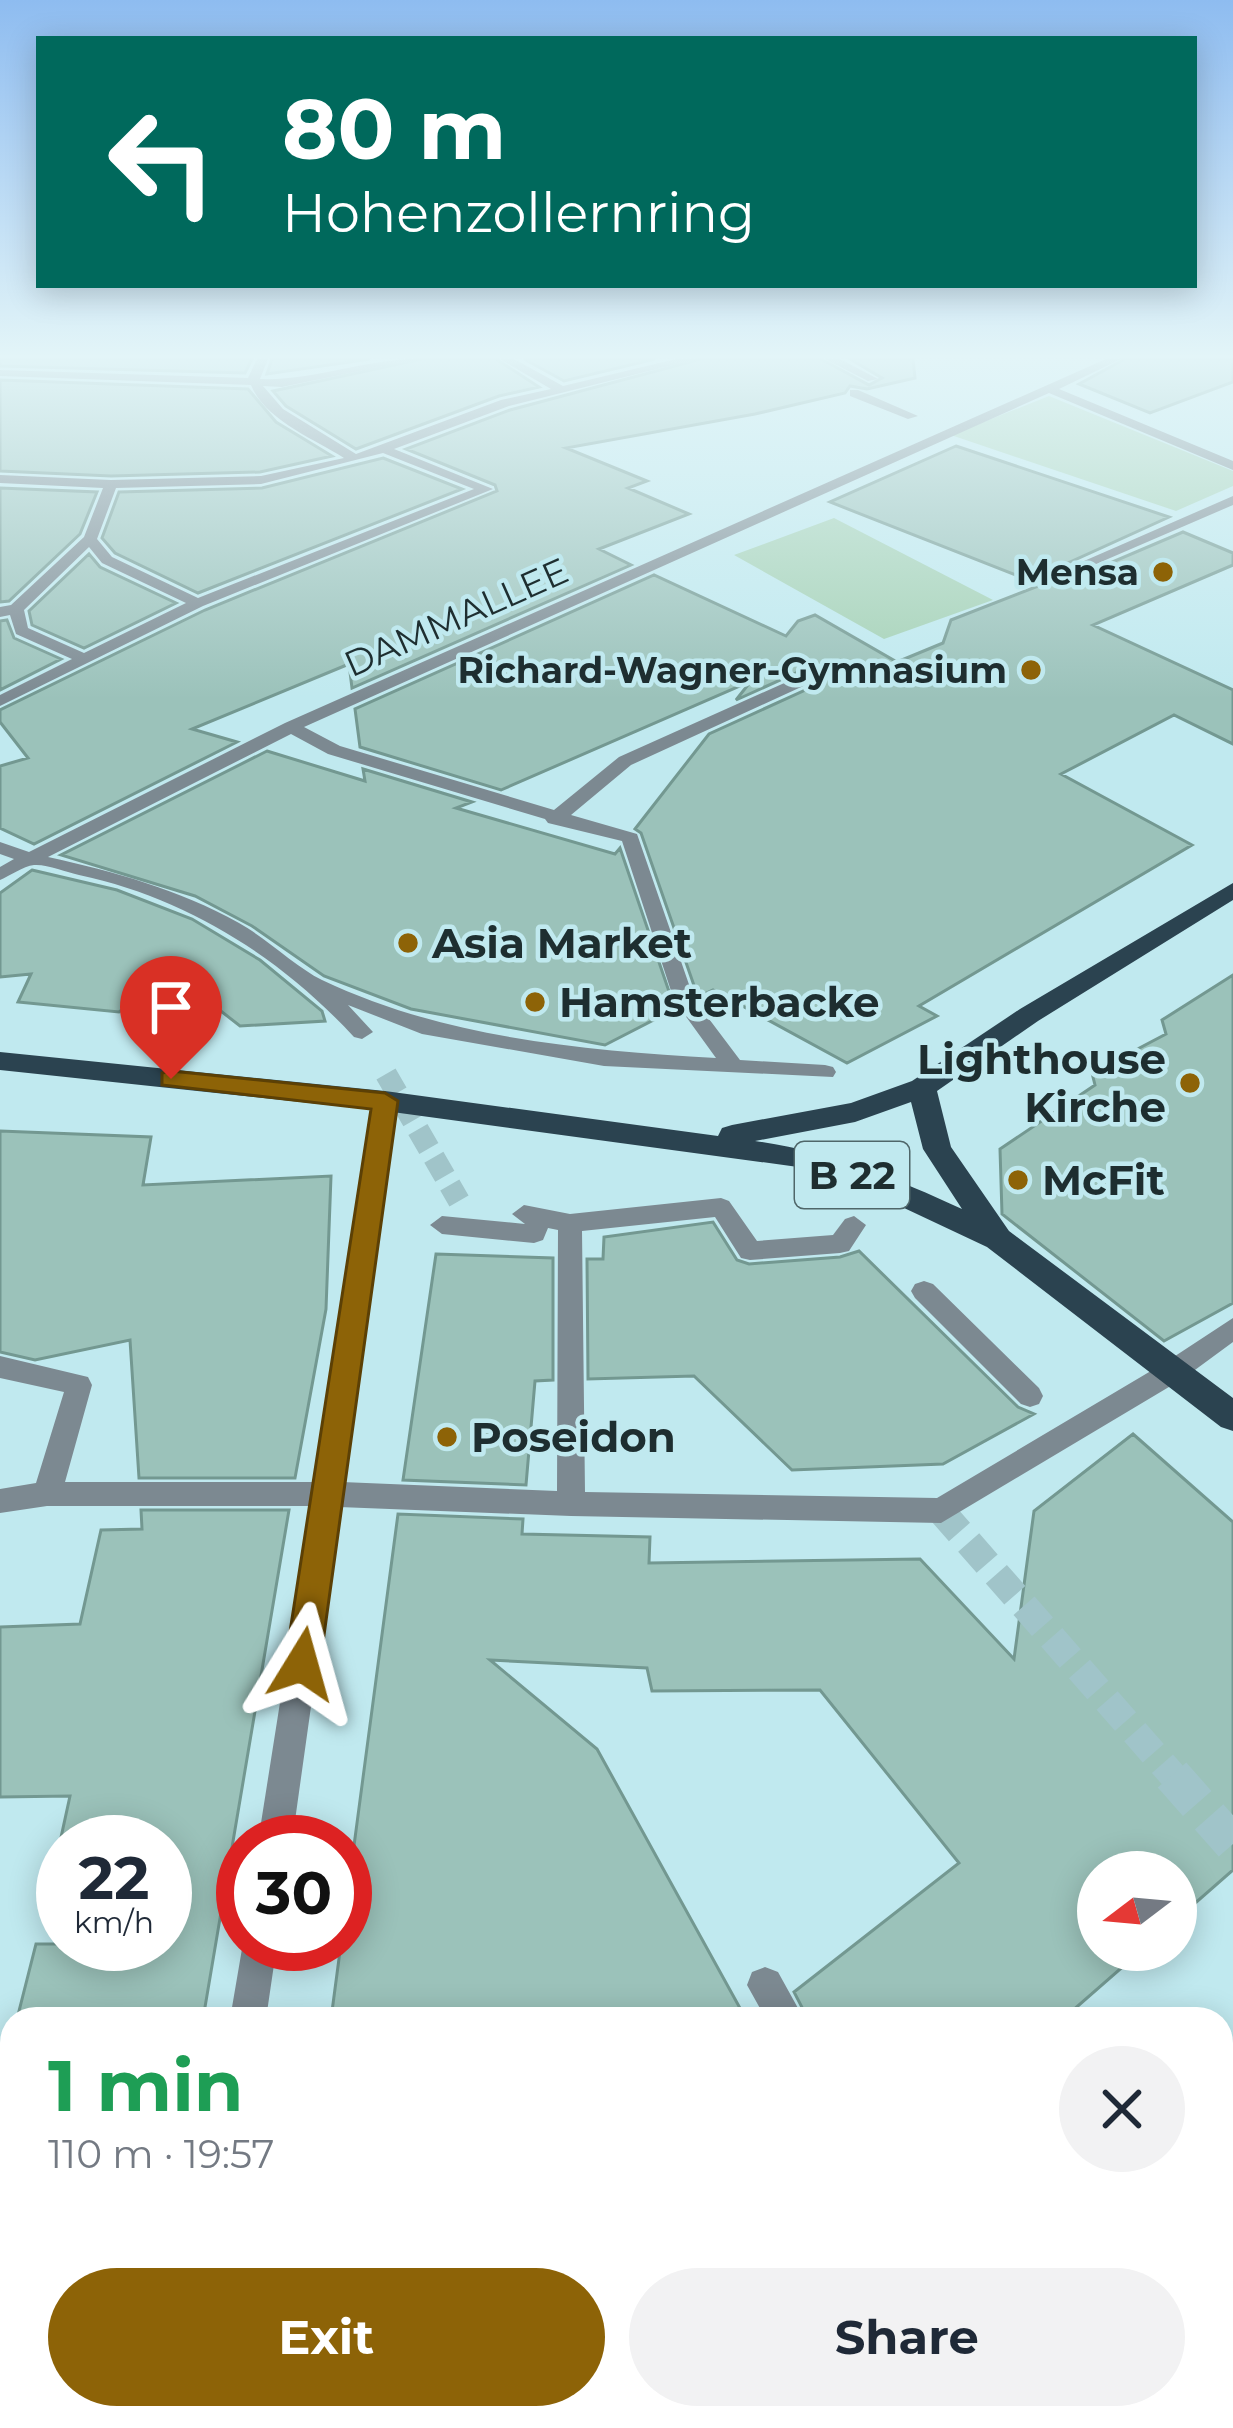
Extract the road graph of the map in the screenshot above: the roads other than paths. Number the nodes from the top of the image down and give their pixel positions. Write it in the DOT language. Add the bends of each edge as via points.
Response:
graph roads {
  1 [pos="295,472"];
  2 [pos="443,472"];
  3 [pos="863,472"];
  4 [pos="0,479"];
  5 [pos="111,484"];
  6 [pos="1233,500"];
  7 [pos="90,539"];
  8 [pos="1075,568"];
  9 [pos="197,603"];
  10 [pos="8,611"];
  11 [pos="84,658"];
  12 [pos="806,679"];
  13 [pos="0,701"];
  14 [pos="291,727"];
  15 [pos="554,819"];
  16 [pos="0,848"];
  17 [pos="27,860"];
  18 [pos="0,874"];
  19 [pos="1233,890"];
  20 [pos="321,986"];
  21 [pos="362,1032"];
  22 [pos="0,1061"];
  23 [pos="735,1068"];
  24 [pos="825,1072"];
  25 [pos="922,1088"];
  26 [pos="385,1101"];
  27 [pos="696,1139"];
  28 [pos="570,1223"];
  29 [pos="442,1225"];
  30 [pos="854,1225"];
  31 [pos="998,1239"];
  32 [pos="924,1292"];
  33 [pos="1233,1328"];
  34 [pos="0,1367"];
  35 [pos="1175,1370"];
  36 [pos="1030,1396"];
  37 [pos="1233,1417"];
  38 [pos="46,1494"];
  39 [pos="327,1494"];
  40 [pos="0,1501"];
  41 [pos="571,1504"];
  42 [pos="279,1815"];
  43 [pos="256,1971"];
  44 [pos="765,1985"];
  45 [pos="250,2007"];
  46 [pos="779,2007"];
  1 -- 5 [label="street"];
  2 -- 9 [label="street" via="486,489"];
  3 -- 14 [label="street, DAMMALLEE"];
  4 -- 5 [label="street"];
  5 -- 7 [label="street"];
  6 -- 8 [label="street"];
  7 -- 9 [label="street" via="107,560"];
  7 -- 10 [label="street"];
  9 -- 11 [label="street"];
  10 -- 11 [label="street" via="21,632"];
  11 -- 13 [label="street"];
  12 -- 15 [label="street" via="625,761"];
  14 -- 15 [label="street" via="334,750"];
  14 -- 17 [label="street, DAMMALLEE"];
  15 -- 23 [label="street" via="630,838 684,1000"];
  16 -- 17 [label="street"];
  17 -- 18 [label="street, DAMMALLEE"];
  17 -- 20 [label="street" via="142,886 244,934"];
  19 -- 25 [label="main road, B 22"];
  20 -- 21 [label="street"];
  20 -- 23 [label="street" via="422,1027 604,1059"];
  22 -- 26 [label="main road, B 22"];
  23 -- 24 [label="street"];
  25 -- 27 [label="main road, B 22" via="782,1129"];
  25 -- 31 [label="main road, B 22" via="937,1149"];
  26 -- 27 [label="main road, B 22"];
  26 -- 39 [label="street"];
  27 -- 31 [label="main road, B 22" via="800,1157"];
  28 -- 29 [label="street" via="531,1215 534,1234"];
  28 -- 30 [label="street" via="721,1207 750,1252 840,1244"];
  28 -- 41 [label="street"];
  31 -- 35 [label="main road, B 22"];
  32 -- 36 [label="street"];
  33 -- 35 [label="street"];
  34 -- 38 [label="street" via="79,1384"];
  35 -- 37 [label="main road, B 22"];
  35 -- 41 [label="street" via="941,1510"];
  38 -- 39 [label="street"];
  38 -- 40 [label="street"];
  39 -- 41 [label="street"];
  39 -- 42 [label="street"];
  43 -- 45 [label="street"];
  44 -- 46 [label="street"];
}
